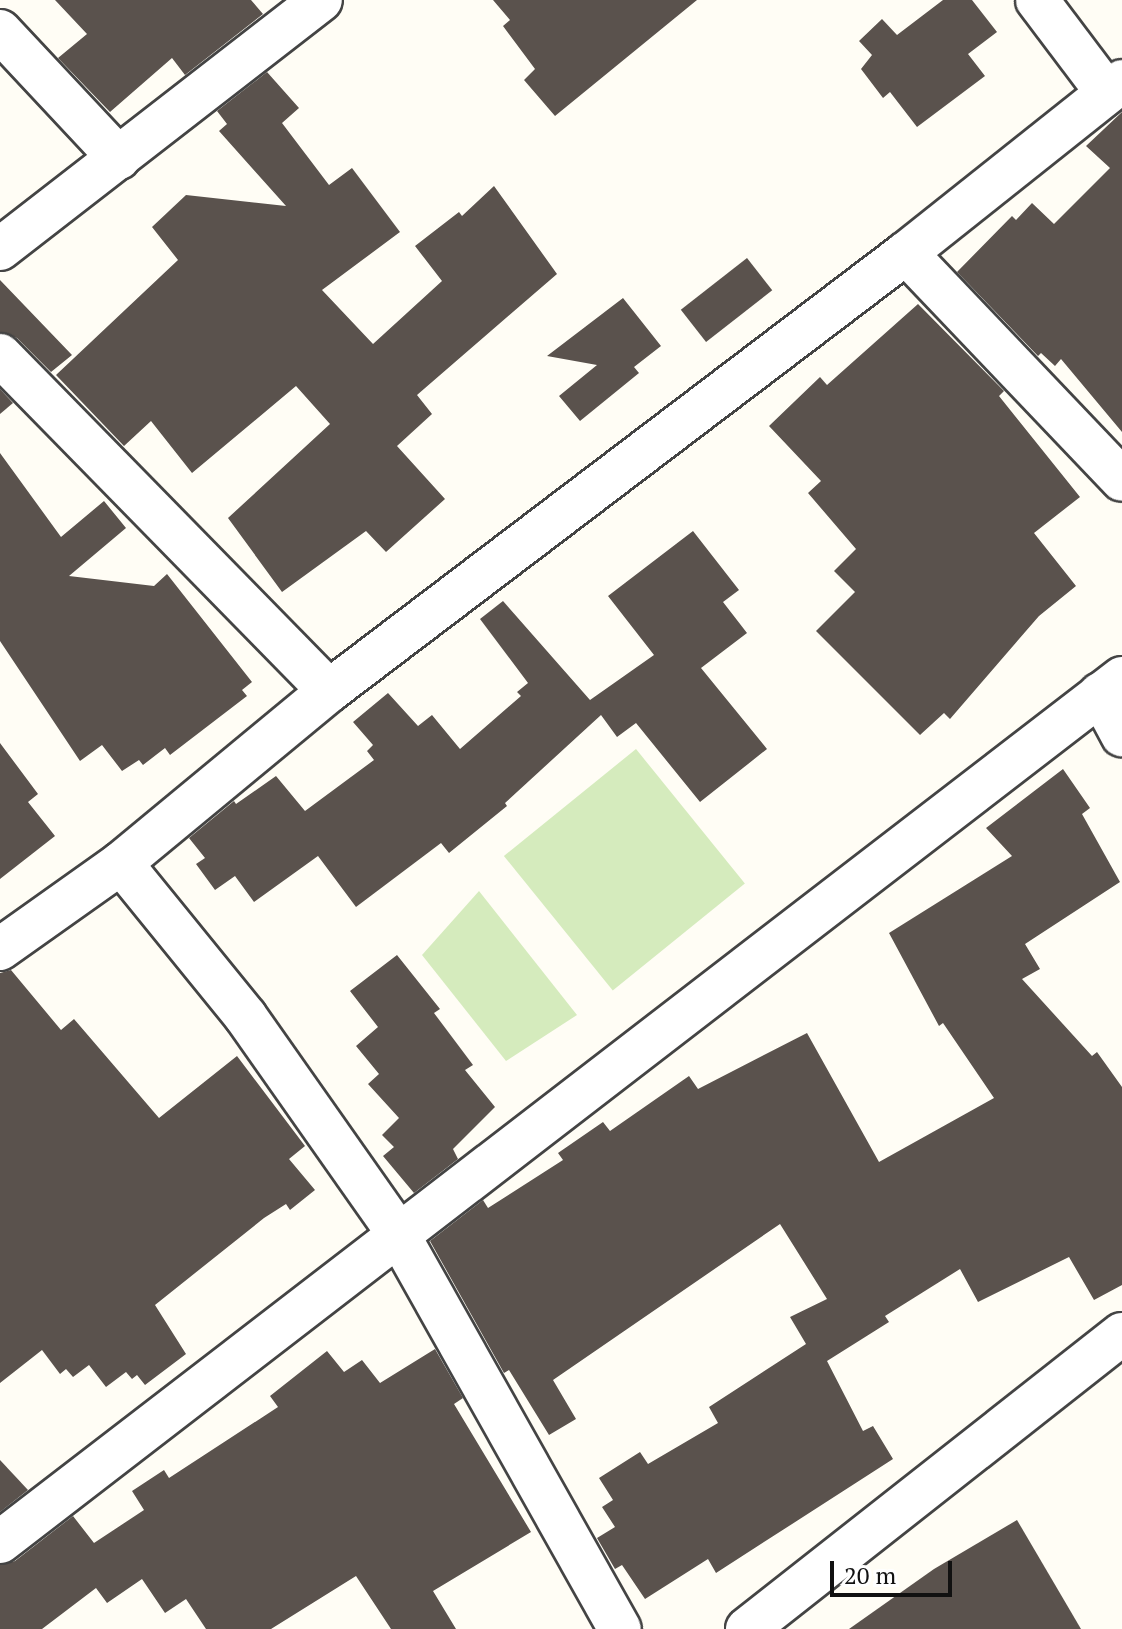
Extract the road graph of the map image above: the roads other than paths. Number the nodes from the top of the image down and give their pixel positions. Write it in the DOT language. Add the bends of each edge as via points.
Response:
graph roads {
  1 [pos="321,0"];
  2 [pos="1037,0"];
  3 [pos="0,31"];
  4 [pos="1114,87"];
  5 [pos="119,158"];
  6 [pos="0,249"];
  7 [pos="906,253"];
  8 [pos="0,355"];
  9 [pos="1122,480"];
  10 [pos="1111,686"];
  11 [pos="329,691"];
  12 [pos="1122,735"];
  13 [pos="121,863"];
  14 [pos="0,949"];
  15 [pos="397,1232"];
  16 [pos="1122,1334"];
  17 [pos="0,1542"];
  18 [pos="620,1629"];
  19 [pos="747,1629"];
  1 -- 5 [label="street"];
  2 -- 4 [label="street"];
  3 -- 5 [label="street"];
  4 -- 7 [label="street"];
  5 -- 6 [label="street"];
  7 -- 9 [label="street"];
  7 -- 11 [label="street"];
  8 -- 11 [label="street"];
  10 -- 12 [label="street"];
  10 -- 15 [label="street"];
  11 -- 13 [label="street"];
  13 -- 14 [label="street"];
  13 -- 15 [label="street" via="246,1017"];
  15 -- 17 [label="street"];
  15 -- 18 [label="street"];
  16 -- 19 [label="street"];
}
